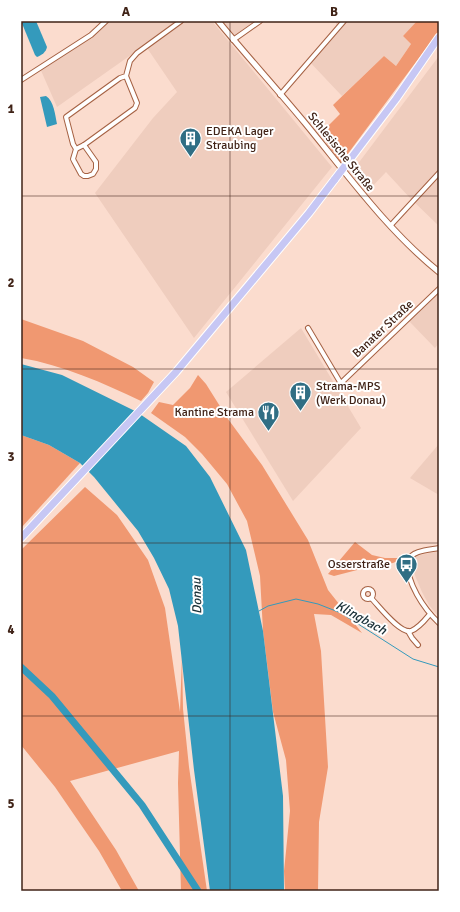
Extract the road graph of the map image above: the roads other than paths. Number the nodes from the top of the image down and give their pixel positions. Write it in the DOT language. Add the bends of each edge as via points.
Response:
graph roads {
  1 [pos="106,21"];
  2 [pos="182,21"];
  3 [pos="218,21"];
  4 [pos="260,21"];
  5 [pos="341,22"];
  6 [pos="439,37"];
  7 [pos="233,40"];
  8 [pos="126,76"];
  9 [pos="21,80"];
  10 [pos="280,95"];
  11 [pos="84,145"];
  12 [pos="76,149"];
  13 [pos="439,173"];
  14 [pos="391,225"];
  15 [pos="439,272"];
  16 [pos="439,289"];
  17 [pos="308,328"];
  18 [pos="21,538"];
  19 [pos="439,548"];
  20 [pos="371,598"];
  21 [pos="430,614"];
  22 [pos="439,623"];
  23 [pos="408,631"];
  24 [pos="418,645"];
  1 -- 9 [label="street" via="91,35"];
  2 -- 8 [label="street" via="133,56"];
  3 -- 7 [label="street, Schlesische Straße"];
  4 -- 7 [label="street"];
  5 -- 10 [label="street"];
  6 -- 18 [label="highway, bridge" via="335,179 250,284 163,387"];
  7 -- 10 [label="street, Schlesische Straße"];
  8 -- 11 [label="street" via="137,106"];
  8 -- 12 [label="street" via="66,117"];
  10 -- 14 [label="street, Schlesische Straße"];
  11 -- 12 [label="street"];
  11 -- 12 [label="street" via="96,162 93,174 81,174 73,159"];
  13 -- 14 [label="street"];
  14 -- 15 [label="street, Schlesische Straße"];
  16 -- 17 [label="street, Banater Straße" via="342,385"];
  19 -- 21 [label="street" via="416,552 407,561 407,568 416,590"];
  20 -- 23 [label="street" via="396,625"];
  21 -- 22 [label="street"];
  21 -- 23 [label="street" via="419,626"];
  23 -- 24 [label="street"];
}
